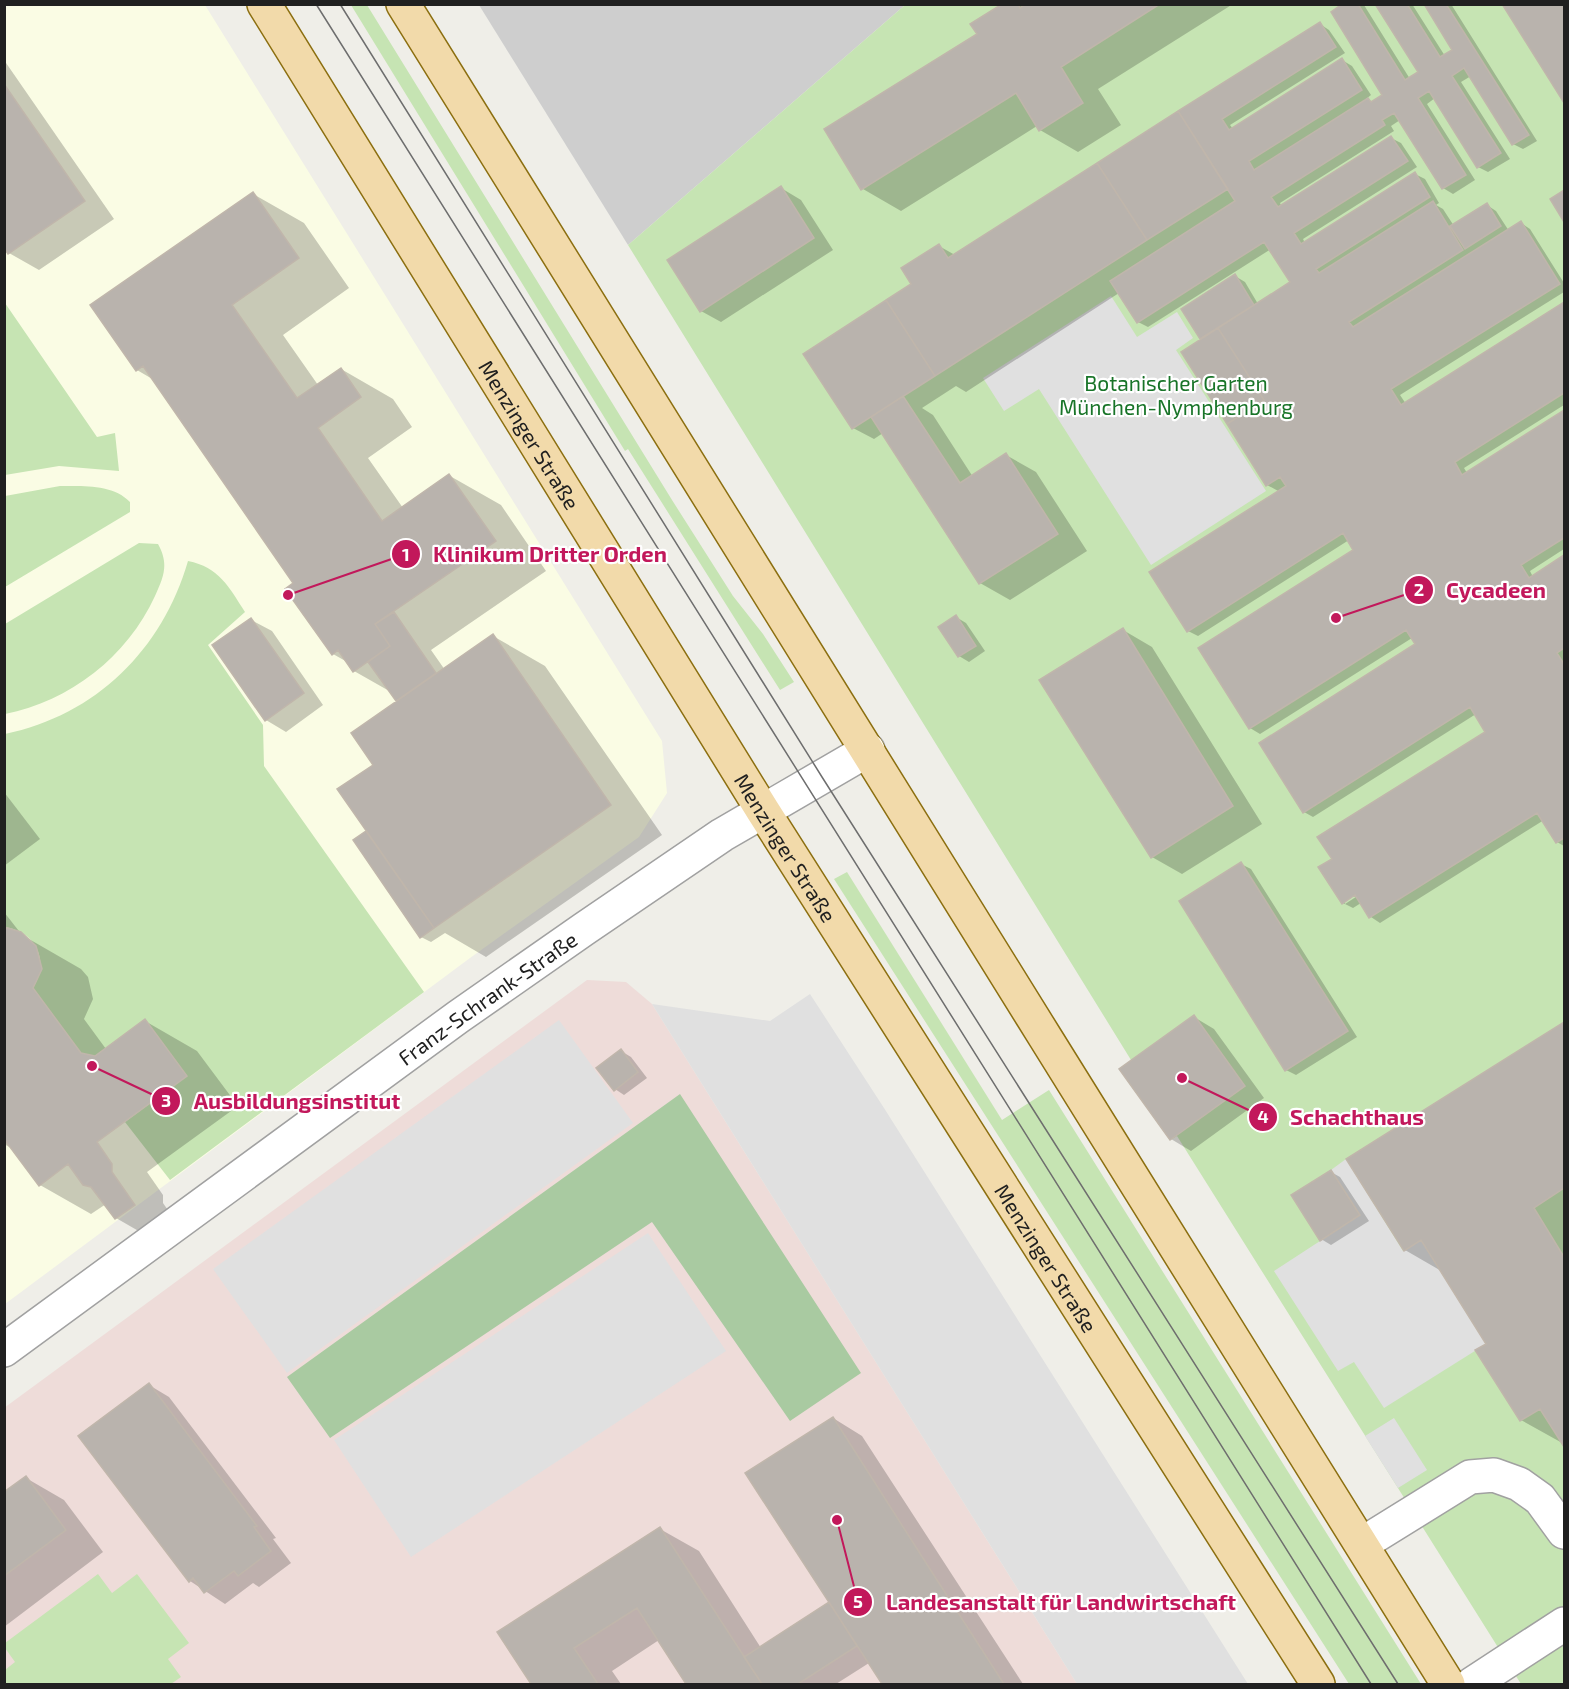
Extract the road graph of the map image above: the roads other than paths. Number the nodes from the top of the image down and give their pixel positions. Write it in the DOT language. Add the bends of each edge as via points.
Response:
graph roads {
  1 [pos="264,4"];
  2 [pos="403,4"];
  3 [pos="868,750"];
  4 [pos="763,811"];
  5 [pos="4,1350"];
  6 [pos="1564,1532"];
  7 [pos="1362,1544"];
  8 [pos="1564,1624"];
  9 [pos="1318,1684"];
  10 [pos="1449,1684"];
  11 [pos="1472,1684"];
  1 -- 4 [label="main road, Menzinger Straße"];
  2 -- 3 [label="main road" via="651,409"];
  3 -- 4 [label="street, Franz-Schrank-Straße"];
  3 -- 7 [label="main road"];
  4 -- 5 [label="street, Franz-Schrank-Straße" via="713,841 458,1017"];
  4 -- 9 [label="main road, Menzinger Straße"];
  6 -- 7 [label="street" via="1540,1499 1519,1484 1494,1475 1470,1477"];
  7 -- 10 [label="main road"];
  8 -- 11 [label="street"];
}
